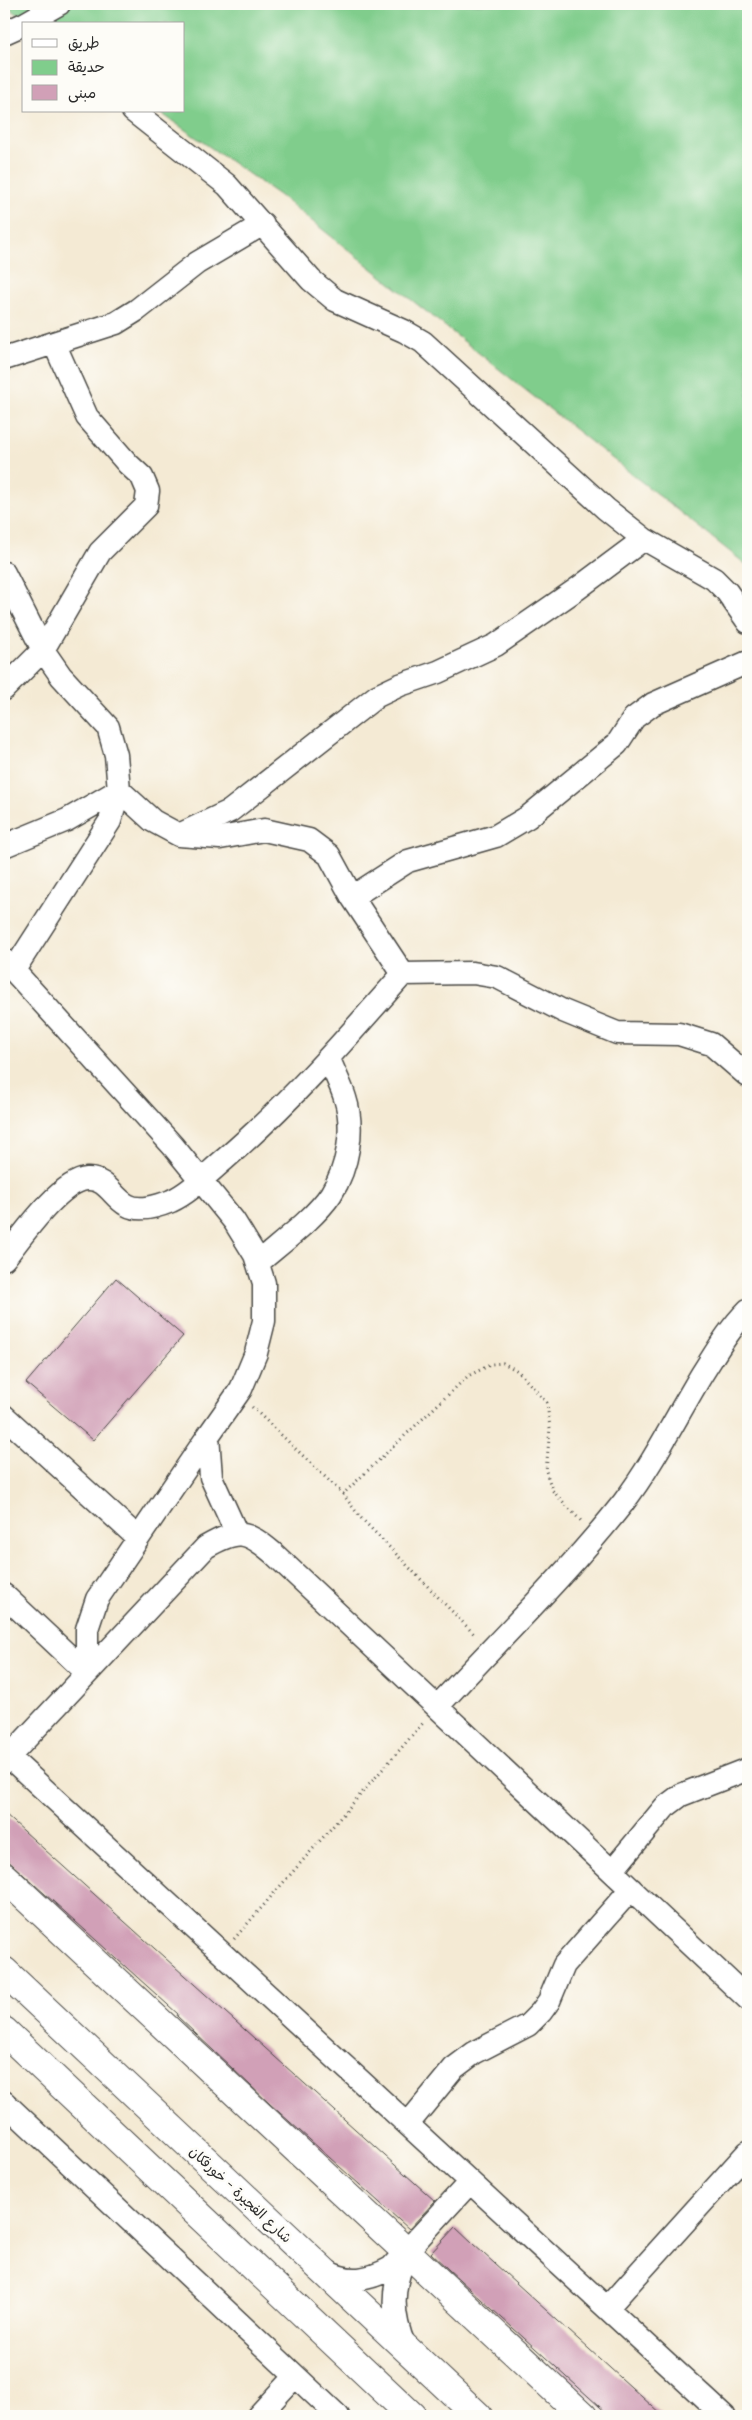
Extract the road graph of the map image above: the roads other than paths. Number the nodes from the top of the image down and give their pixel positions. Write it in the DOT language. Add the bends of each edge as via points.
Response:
graph roads {
  1 [pos="59,4"];
  2 [pos="32,22"];
  3 [pos="22,26"];
  4 [pos="4,33"];
  5 [pos="134,112"];
  6 [pos="262,224"];
  7 [pos="54,343"];
  8 [pos="4,359"];
  9 [pos="644,539"];
  10 [pos="4,573"];
  11 [pos="748,622"];
  12 [pos="43,650"];
  13 [pos="748,662"];
  14 [pos="4,689"];
  15 [pos="119,790"];
  16 [pos="179,835"];
  17 [pos="4,846"];
  18 [pos="352,897"];
  19 [pos="9,965"];
  20 [pos="403,974"];
  21 [pos="329,1059"];
  22 [pos="748,1076"];
  23 [pos="201,1180"];
  24 [pos="4,1259"];
  25 [pos="258,1263"];
  26 [pos="748,1310"];
  27 [pos="4,1416"];
  28 [pos="208,1436"];
  29 [pos="237,1534"];
  30 [pos="138,1538"];
  31 [pos="4,1595"];
  32 [pos="87,1673"];
  33 [pos="437,1707"];
  34 [pos="6,1759"];
  35 [pos="748,1769"];
  36 [pos="612,1870"];
  37 [pos="4,1877"];
  38 [pos="631,1888"];
  39 [pos="4,1971"];
  40 [pos="748,1999"];
  41 [pos="4,2031"];
  42 [pos="4,2102"];
  43 [pos="408,2124"];
  44 [pos="748,2152"];
  45 [pos="470,2182"];
  46 [pos="407,2253"];
  47 [pos="319,2267"];
  48 [pos="607,2308"];
  49 [pos="405,2347"];
  50 [pos="295,2376"];
  51 [pos="258,2416"];
  52 [pos="338,2416"];
  53 [pos="412,2416"];
  54 [pos="478,2416"];
  55 [pos="583,2416"];
  56 [pos="724,2416"];
  1 -- 2 [label="street"];
  3 -- 4 [label="street"];
  5 -- 6 [label="street" via="214,173"];
  6 -- 7 [label="street" via="197,263 116,323"];
  6 -- 9 [label="street" via="322,290 423,342 606,509"];
  7 -- 8 [label="street"];
  7 -- 12 [label="street" via="87,417 142,477 148,491 146,506 100,552"];
  9 -- 11 [label="street" via="714,579"];
  9 -- 16 [label="street" via="496,645 377,696 230,811"];
  10 -- 12 [label="street"];
  12 -- 14 [label="street"];
  12 -- 15 [label="street" via="108,727 116,755"];
  13 -- 18 [label="street" via="653,704 634,718 617,744 528,817 496,836 408,861"];
  15 -- 16 [label="street" via="152,821"];
  15 -- 17 [label="street" via="66,820"];
  15 -- 19 [label="street" via="110,821"];
  16 -- 18 [label="street" via="220,838 264,830 309,840 329,855"];
  18 -- 20 [label="street"];
  19 -- 23 [label="street"];
  20 -- 21 [label="street"];
  20 -- 22 [label="street" via="472,973 497,977 563,1011 617,1033 679,1034 711,1044"];
  21 -- 23 [label="street" via="266,1123"];
  21 -- 25 [label="street" via="346,1099 350,1135 346,1161 330,1194 302,1225"];
  23 -- 24 [label="street" via="172,1200 150,1208 128,1206 104,1183 87,1179 68,1187 47,1206"];
  23 -- 25 [label="street" via="234,1221"];
  25 -- 28 [label="street" via="264,1283 264,1321 256,1353 238,1394"];
  26 -- 33 [label="street" via="719,1347 647,1469 623,1503"];
  27 -- 30 [label="street"];
  28 -- 29 [label="street" via="211,1477"];
  28 -- 30 [label="street"];
  29 -- 32 [label="street" via="222,1538 201,1552"];
  29 -- 33 [label="street" via="250,1536 273,1553"];
  30 -- 32 [label="street" via="97,1599 87,1629"];
  31 -- 32 [label="street"];
  32 -- 34 [label="street"];
  33 -- 36 [label="street"];
  34 -- 43 [label="street"];
  35 -- 36 [label="street" via="681,1794"];
  36 -- 38 [label="street"];
  37 -- 46 [label="main road"];
  38 -- 40 [label="street"];
  38 -- 43 [label="street" via="564,1965 541,2012 528,2025 474,2053 454,2068"];
  39 -- 47 [label="main road, شارع الفجيرة - خورفكان"];
  41 -- 53 [label="main road"];
  42 -- 50 [label="street"];
  43 -- 45 [label="street"];
  44 -- 48 [label="street"];
  45 -- 46 [label="street"];
  45 -- 48 [label="street"];
  46 -- 47 [label="street" via="391,2268 374,2277 345,2279"];
  46 -- 49 [label="street" via="394,2291 397,2330"];
  46 -- 55 [label="main road"];
  47 -- 49 [label="main road, شارع الفجيرة - خورفكان"];
  48 -- 56 [label="street"];
  49 -- 54 [label="main road, شارع الفجيرة - خورفكان"];
  50 -- 51 [label="street"];
  50 -- 52 [label="street"];
}
